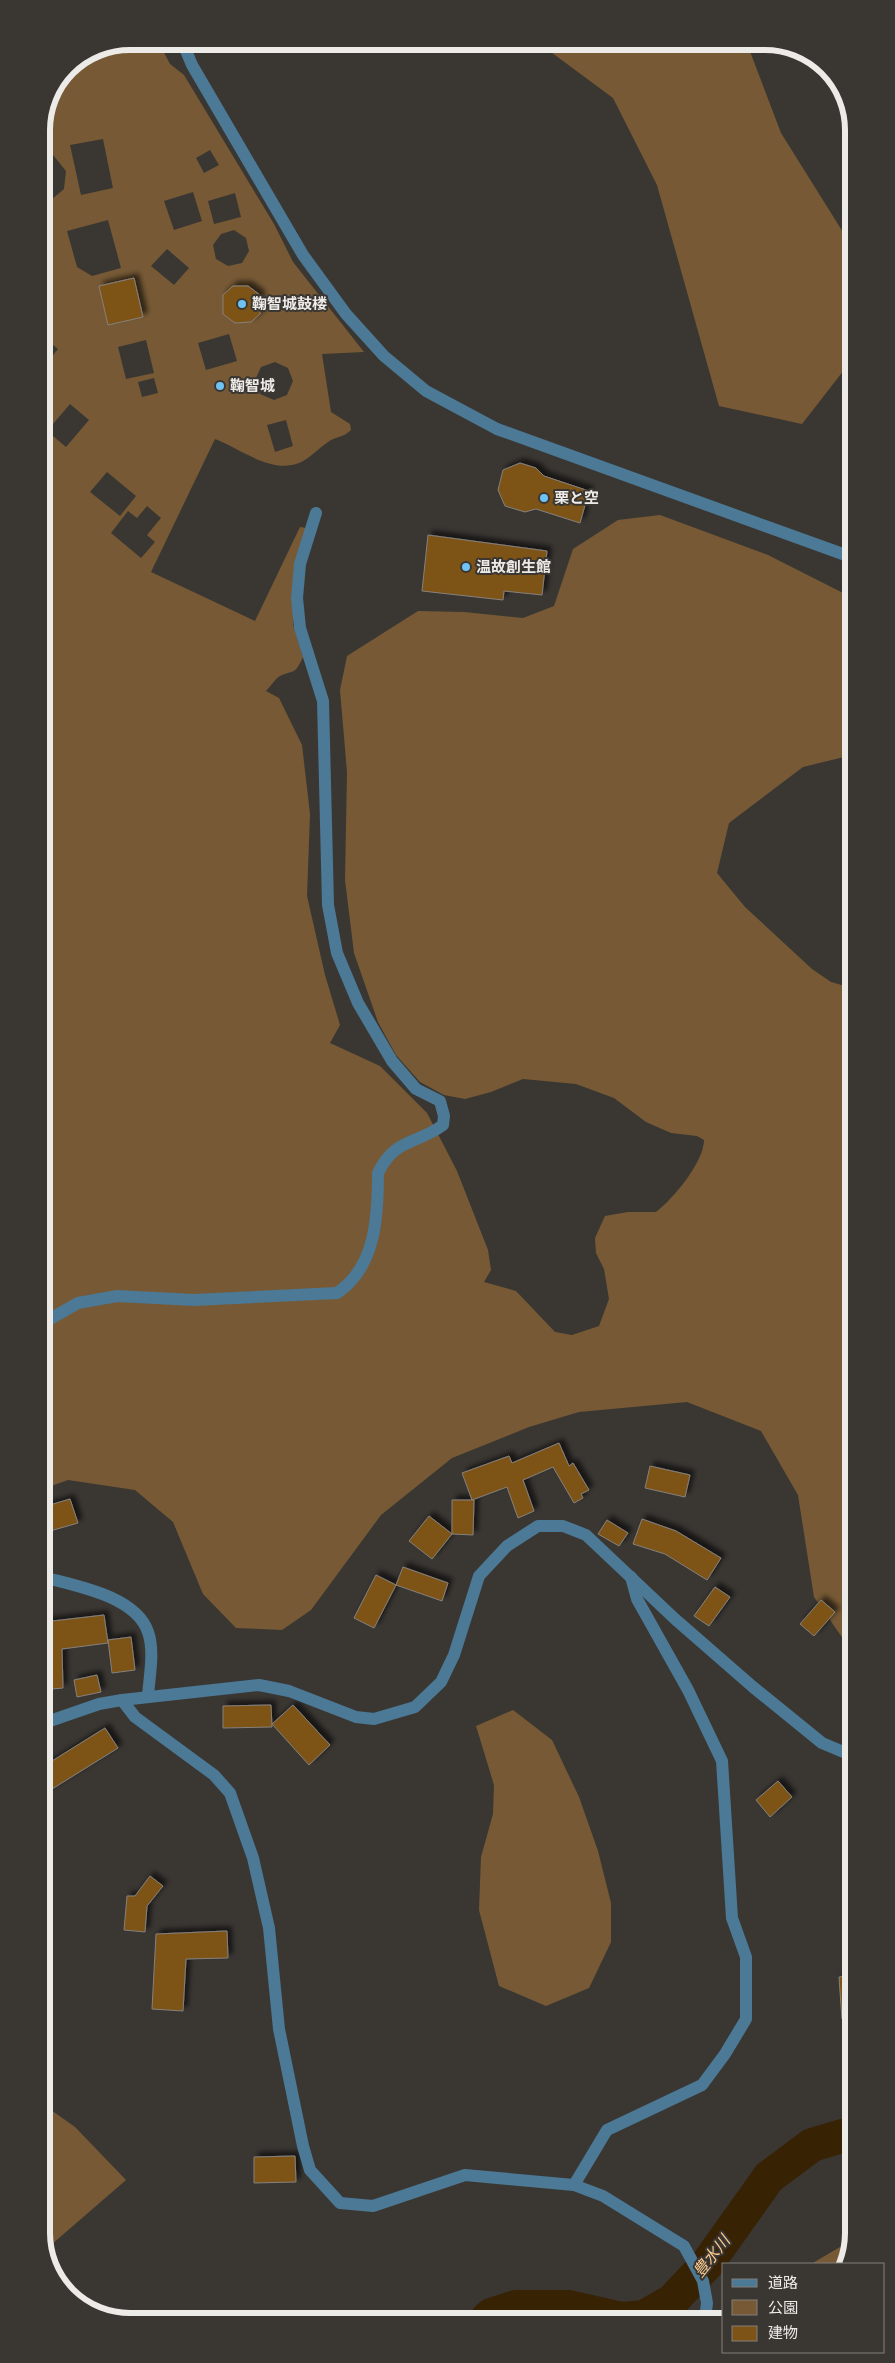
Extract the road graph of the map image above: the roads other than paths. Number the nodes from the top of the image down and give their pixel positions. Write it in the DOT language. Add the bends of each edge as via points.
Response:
graph roads {
  1 [pos="186,50"];
  2 [pos="316,513"];
  3 [pos="845,555"];
  4 [pos="50,1319"];
  5 [pos="631,1577"];
  6 [pos="50,1579"];
  7 [pos="148,1697"];
  8 [pos="122,1700"];
  9 [pos="50,1721"];
  10 [pos="845,1753"];
  11 [pos="574,2185"];
  12 [pos="706,2313"];
  1 -- 3 [label="street" via="303,255 346,314 384,356 426,391 497,429"];
  2 -- 4 [label="street" via="300,564 297,598 300,628 323,701 328,905 337,953 358,1003 392,1061 416,1089 440,1101 443,1125 390,1153 383,1164 378,1173 374,1236 356,1274 348,1286 337,1293 194,1300 117,1296 78,1303"];
  5 -- 7 [label="street" via="586,1535 563,1526 538,1526 507,1546 479,1576 454,1655 441,1682 415,1707 395,1714 374,1719 356,1717 289,1691 259,1685"];
  5 -- 10 [label="street" via="675,1619 822,1743"];
  5 -- 11 [label="street" via="637,1599 688,1690 722,1761 732,1918 746,1957 746,2019 702,2084 607,2130"];
  6 -- 7 [label="street" via="117,1600 138,1614 148,1632"];
  7 -- 8 [label="street"];
  8 -- 9 [label="street" via="99,1704"];
  8 -- 11 [label="street" via="135,1716 214,1775 230,1793 254,1858 269,1928 279,2029 303,2146 310,2170 340,2203 373,2206 465,2175"];
  11 -- 12 [label="street" via="603,2196 684,2246 703,2281"];
}
